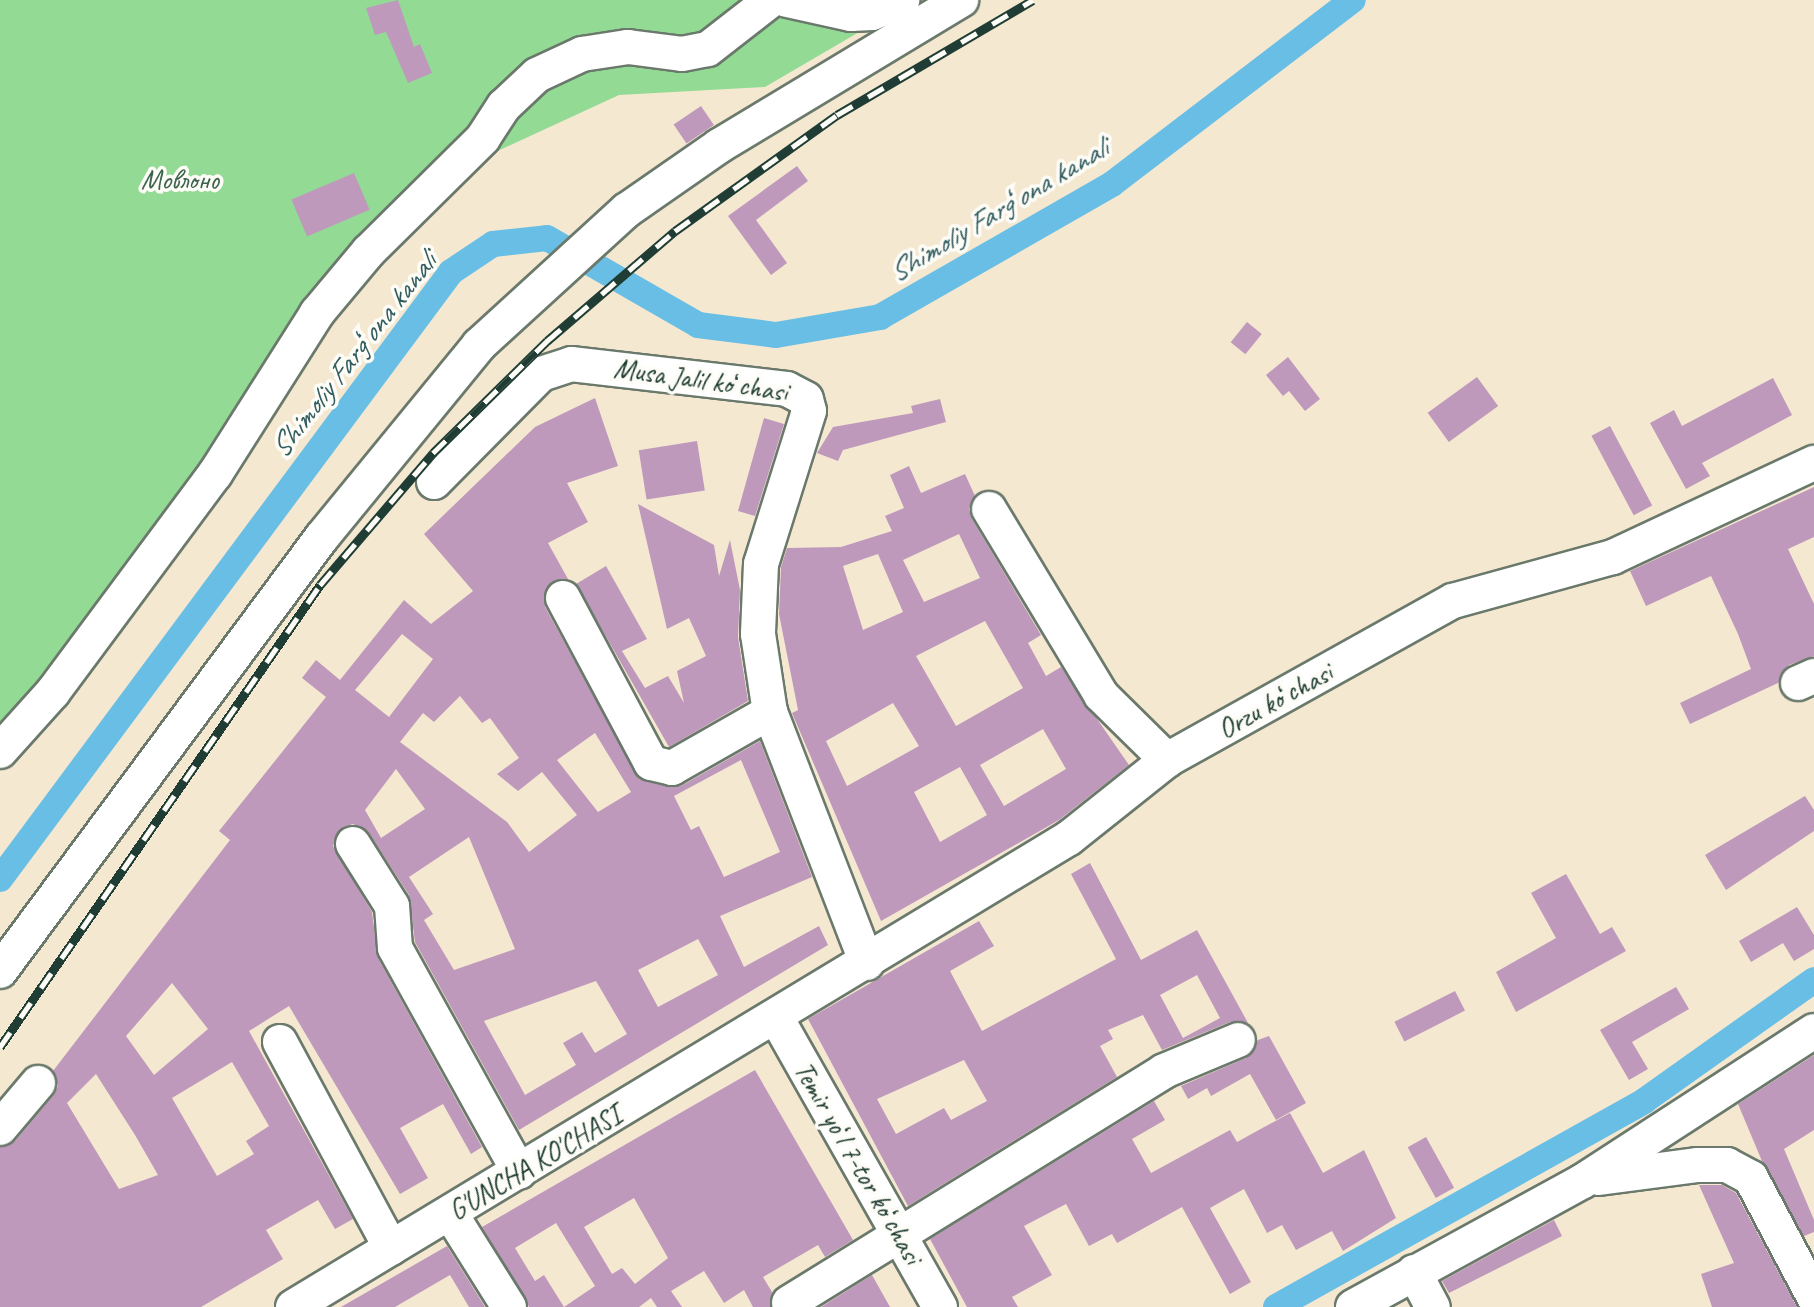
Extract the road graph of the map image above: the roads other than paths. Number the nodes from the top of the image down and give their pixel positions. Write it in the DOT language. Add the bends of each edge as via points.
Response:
graph roads {
  1 [pos="771,0"];
  2 [pos="787,0"];
  3 [pos="902,0"];
  4 [pos="961,0"];
  5 [pos="1814,463"];
  6 [pos="434,482"];
  7 [pos="989,509"];
  8 [pos="563,598"];
  9 [pos="770,712"];
  10 [pos="0,751"];
  11 [pos="1167,760"];
  12 [pos="353,844"];
  13 [pos="867,963"];
  14 [pos="0,971"];
  15 [pos="777,1019"];
  16 [pos="1814,1031"];
  17 [pos="1238,1040"];
  18 [pos="280,1042"];
  19 [pos="38,1083"];
  20 [pos="0,1128"];
  21 [pos="519,1172"];
  22 [pos="1583,1181"];
  23 [pos="450,1213"];
  24 [pos="899,1235"];
  25 [pos="391,1248"];
  26 [pos="1414,1272"];
  27 [pos="1814,1297"];
  28 [pos="789,1303"];
  29 [pos="293,1307"];
  30 [pos="509,1307"];
  31 [pos="940,1307"];
  32 [pos="1353,1307"];
  33 [pos="1433,1307"];
  1 -- 10 [label="street" via="708,49 682,54 628,47 582,54 537,75 504,106 483,138 368,252 317,313 215,474 53,692"];
  2 -- 3 [label="street" via="851,14 872,13"];
  4 -- 14 [label="street" via="719,146 627,210 479,345 418,413"];
  5 -- 11 [label="street, Orzu koʻchasi" via="1613,557 1453,601"];
  6 -- 9 [label="street, Musa Jalil koʻchasi" via="541,374 571,364 798,391 809,411 761,564 758,634"];
  7 -- 11 [label="street" via="1101,695"];
  8 -- 9 [label="street" via="651,763 672,768"];
  9 -- 13 [label="street, Musa Jalil koʻchasi"];
  11 -- 13 [label="street, Orzu koʻchasi" via="1069,838"];
  12 -- 21 [label="street" via="392,906 395,948"];
  13 -- 15 [label="street, Orzu koʻchasi"];
  15 -- 21 [label="street, G'UNCHA KO'CHASI"];
  15 -- 24 [label="street, Temir yoʻl 7-tor koʻchasi"];
  16 -- 22 [label="street"];
  17 -- 24 [label="street" via="1164,1071"];
  18 -- 25 [label="street"];
  19 -- 20 [label="street"];
  21 -- 23 [label="street, G'UNCHA KO'CHASI"];
  22 -- 26 [label="street"];
  22 -- 27 [label="street" via="1662,1167 1727,1165 1751,1178 1768,1202"];
  23 -- 25 [label="street, G'UNCHA KO'CHASI"];
  23 -- 30 [label="street"];
  24 -- 28 [label="street"];
  24 -- 31 [label="street, Temir yoʻl 7-tor koʻchasi"];
  25 -- 29 [label="street, G'UNCHA KO'CHASI"];
  26 -- 32 [label="street"];
  26 -- 33 [label="street"];
}
